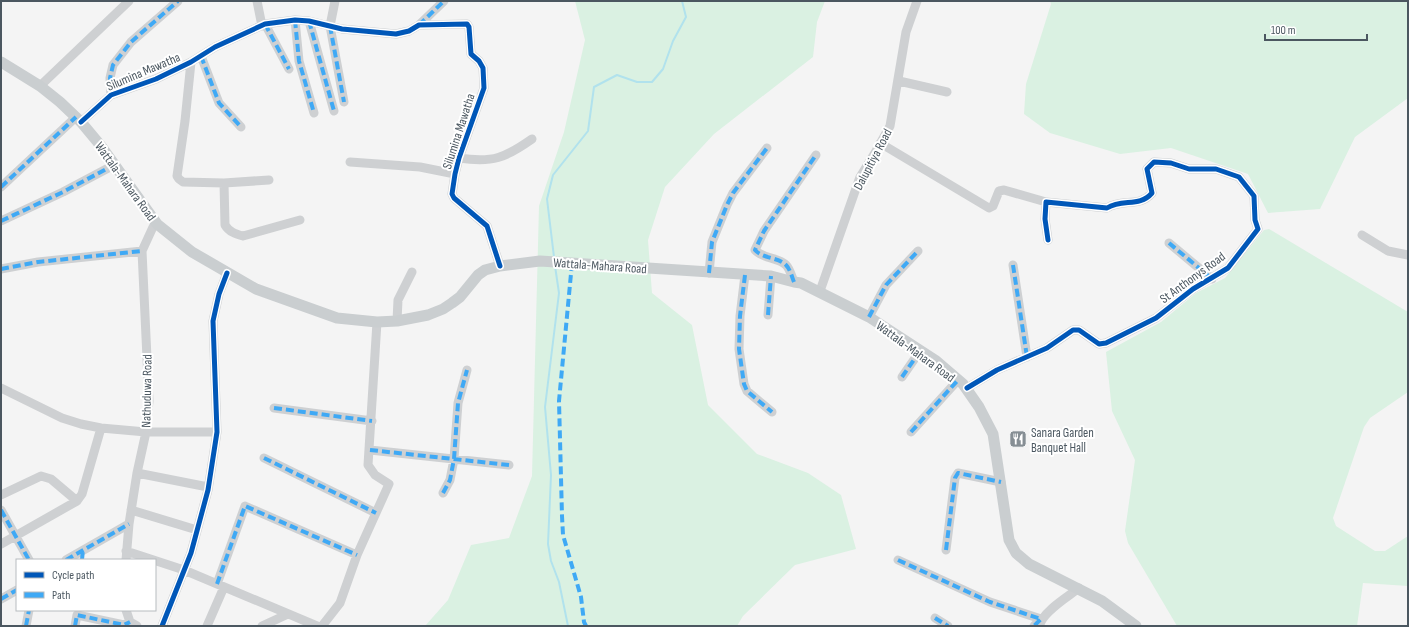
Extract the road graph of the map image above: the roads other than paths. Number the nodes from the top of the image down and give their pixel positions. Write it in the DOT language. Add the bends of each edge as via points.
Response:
graph roads {
  1 [pos="129,1"];
  2 [pos="178,1"];
  3 [pos="257,1"];
  4 [pos="335,1"];
  5 [pos="444,1"];
  6 [pos="917,1"];
  7 [pos="295,20"];
  8 [pos="308,21"];
  9 [pos="263,25"];
  10 [pos="419,25"];
  11 [pos="330,26"];
  12 [pos="201,56"];
  13 [pos="1,62"];
  14 [pos="191,62"];
  15 [pos="288,69"];
  16 [pos="899,81"];
  17 [pos="40,86"];
  18 [pos="946,92"];
  19 [pos="111,95"];
  20 [pos="344,102"];
  21 [pos="334,111"];
  22 [pos="314,113"];
  23 [pos="78,120"];
  24 [pos="241,127"];
  25 [pos="532,139"];
  26 [pos="880,144"];
  27 [pos="767,148"];
  28 [pos="816,155"];
  29 [pos="459,158"];
  30 [pos="350,162"];
  31 [pos="114,165"];
  32 [pos="455,174"];
  33 [pos="268,180"];
  34 [pos="224,183"];
  35 [pos="1,187"];
  36 [pos="1046,202"];
  37 [pos="300,220"];
  38 [pos="1,221"];
  39 [pos="157,224"];
  40 [pos="1362,235"];
  41 [pos="1048,240"];
  42 [pos="1169,243"];
  43 [pos="142,250"];
  44 [pos="918,251"];
  45 [pos="1408,255"];
  46 [pos="1013,265"];
  47 [pos="500,266"];
  48 [pos="1,269"];
  49 [pos="412,272"];
  50 [pos="227,273"];
  51 [pos="709,273"];
  52 [pos="745,275"];
  53 [pos="771,276"];
  54 [pos="1212,279"];
  55 [pos="794,282"];
  56 [pos="820,291"];
  57 [pos="768,315"];
  58 [pos="869,317"];
  59 [pos="397,321"];
  60 [pos="377,322"];
  61 [pos="920,351"];
  62 [pos="1027,357"];
  63 [pos="467,370"];
  64 [pos="902,377"];
  65 [pos="958,380"];
  66 [pos="1,388"];
  67 [pos="967,388"];
  68 [pos="274,408"];
  69 [pos="772,412"];
  70 [pos="372,422"];
  71 [pos="101,428"];
  72 [pos="146,432"];
  73 [pos="217,432"];
  74 [pos="911,432"];
  75 [pos="370,450"];
  76 [pos="264,458"];
  77 [pos="454,459"];
  78 [pos="509,465"];
  79 [pos="137,473"];
  80 [pos="1001,482"];
  81 [pos="208,487"];
  82 [pos="443,494"];
  83 [pos="1,495"];
  84 [pos="77,501"];
  85 [pos="1,510"];
  86 [pos="131,510"];
  87 [pos="376,513"];
  88 [pos="128,524"];
  89 [pos="197,530"];
  90 [pos="16,536"];
  91 [pos="1,544"];
  92 [pos="83,550"];
  93 [pos="946,550"];
  94 [pos="357,555"];
  95 [pos="126,556"];
  96 [pos="29,559"];
  97 [pos="68,559"];
  98 [pos="82,559"];
  99 [pos="138,559"];
  100 [pos="898,560"];
  101 [pos="156,563"];
  102 [pos="184,570"];
  103 [pos="220,585"];
  104 [pos="1079,588"];
  105 [pos="16,591"];
  106 [pos="1,599"];
  107 [pos="28,611"];
  108 [pos="127,611"];
  109 [pos="288,614"];
  110 [pos="935,618"];
  111 [pos="134,624"];
  112 [pos="1038,624"];
  113 [pos="26,626"];
  114 [pos="75,626"];
  115 [pos="162,626"];
  116 [pos="207,626"];
  117 [pos="262,626"];
  118 [pos="317,626"];
  119 [pos="322,626"];
  120 [pos="948,626"];
  121 [pos="1136,626"];
  1 -- 17 [label="street"];
  2 -- 19 [label="street" via="131,42 113,65 110,78"];
  3 -- 9 [label="street"];
  4 -- 11 [label="street"];
  5 -- 10 [label="street"];
  6 -- 16 [label="street, Dalupitiya Road" via="906,32"];
  7 -- 8 [label="street, Silumina Mawatha"];
  7 -- 9 [label="street, Silumina Mawatha"];
  7 -- 22 [label="street" via="300,61"];
  8 -- 11 [label="street, Silumina Mawatha"];
  8 -- 21 [label="street"];
  9 -- 12 [label="street, Silumina Mawatha" via="214,47"];
  9 -- 15 [label="street"];
  10 -- 11 [label="street, Silumina Mawatha" via="396,34"];
  10 -- 29 [label="street, Silumina Mawatha" via="467,24 471,54 483,68 484,88"];
  11 -- 20 [label="street"];
  12 -- 14 [label="street, Silumina Mawatha"];
  12 -- 24 [label="street" via="219,103"];
  13 -- 17 [label="main road, Wattala-Mahara Road"];
  14 -- 19 [label="street, Silumina Mawatha" via="156,79"];
  14 -- 34 [label="street" via="177,176 183,182"];
  16 -- 18 [label="street"];
  16 -- 26 [label="street, Dalupitiya Road" via="890,126"];
  17 -- 23 [label="main road, Wattala-Mahara Road"];
  19 -- 23 [label="street, Silumina Mawatha"];
  23 -- 31 [label="main road, Wattala-Mahara Road"];
  23 -- 35 [label="street, Silumina Mawatha"];
  25 -- 29 [label="street" via="513,152 496,159"];
  26 -- 36 [label="street" via="989,208 999,190"];
  26 -- 56 [label="street, Dalupitiya Road" via="860,177"];
  27 -- 51 [label="street" via="727,205 712,242"];
  28 -- 55 [label="street" via="764,231 755,250 758,254 787,266"];
  29 -- 32 [label="street, Silumina Mawatha"];
  30 -- 32 [label="street" via="420,167"];
  31 -- 38 [label="street"];
  31 -- 39 [label="main road, Wattala-Mahara Road"];
  32 -- 47 [label="street, Silumina Mawatha" via="452,194 487,226"];
  33 -- 34 [label="street"];
  34 -- 37 [label="street" via="225,225 227,230 237,235 243,236"];
  36 -- 41 [label="street"];
  36 -- 54 [label="street, St Anthonys Road" via="1108,208 1115,203 1137,202 1148,198 1152,193 1147,169 1154,162 1171,163 1189,169 1216,169 1239,177 1254,196 1258,229 1228,268"];
  39 -- 43 [label="street, Nathuduwa Road"];
  39 -- 50 [label="main road, Wattala-Mahara Road" via="192,252"];
  40 -- 45 [label="street" via="1388,251"];
  42 -- 54 [label="street"];
  43 -- 48 [label="street"];
  43 -- 72 [label="street, Nathuduwa Road" via="149,400"];
  44 -- 58 [label="street" via="886,285"];
  46 -- 62 [label="street"];
  47 -- 51 [label="main road, Wattala-Mahara Road" via="540,262 572,263"];
  47 -- 59 [label="main road, Wattala-Mahara Road" via="478,275 460,297 442,309 428,315"];
  49 -- 59 [label="street" via="398,300"];
  50 -- 60 [label="main road, Wattala-Mahara Road" via="256,289 337,318"];
  50 -- 73 [label="street" via="213,321"];
  51 -- 52 [label="main road, Wattala-Mahara Road"];
  52 -- 53 [label="main road, Wattala-Mahara Road"];
  52 -- 69 [label="street" via="739,349 744,384 747,391"];
  53 -- 55 [label="main road, Wattala-Mahara Road"];
  53 -- 57 [label="street"];
  54 -- 62 [label="street, St Anthonys Road" via="1193,289 1156,318 1106,343 1099,344 1079,330 1073,330 1047,348"];
  55 -- 56 [label="main road, Wattala-Mahara Road"];
  56 -- 58 [label="main road, Wattala-Mahara Road"];
  58 -- 61 [label="main road, Wattala-Mahara Road"];
  59 -- 60 [label="main road, Wattala-Mahara Road"];
  60 -- 70 [label="street"];
  61 -- 64 [label="street"];
  61 -- 65 [label="main road, Wattala-Mahara Road"];
  62 -- 67 [label="street, St Anthonys Road" via="997,370"];
  63 -- 77 [label="street" via="458,403"];
  65 -- 67 [label="main road, Wattala-Mahara Road"];
  65 -- 74 [label="street"];
  66 -- 71 [label="street" via="62,418"];
  67 -- 80 [label="main road, Wattala-Mahara Road" via="993,434"];
  68 -- 70 [label="street"];
  70 -- 75 [label="street"];
  71 -- 72 [label="street"];
  71 -- 84 [label="street" via="82,494"];
  72 -- 73 [label="street"];
  72 -- 79 [label="street, Nathuduwa Road"];
  73 -- 81 [label="street"];
  75 -- 77 [label="street"];
  75 -- 87 [label="street" via="368,465 375,475 389,484"];
  76 -- 87 [label="street"];
  77 -- 78 [label="street"];
  77 -- 82 [label="street" via="450,480"];
  79 -- 81 [label="street"];
  79 -- 86 [label="street, Nathuduwa Road"];
  80 -- 93 [label="street" via="958,473 955,478"];
  80 -- 104 [label="main road, Wattala-Mahara Road" via="1009,540 1016,553 1029,564"];
  81 -- 89 [label="street"];
  83 -- 84 [label="street" via="41,476 51,479"];
  84 -- 90 [label="street"];
  85 -- 90 [label="street"];
  86 -- 88 [label="street, Nathuduwa Road"];
  86 -- 89 [label="street"];
  87 -- 94 [label="street"];
  88 -- 92 [label="street"];
  88 -- 95 [label="street, Nathuduwa Road"];
  89 -- 102 [label="street"];
  90 -- 91 [label="street"];
  90 -- 96 [label="street"];
  92 -- 97 [label="street"];
  92 -- 98 [label="street"];
  94 -- 103 [label="street" via="245,506"];
  94 -- 119 [label="street" via="340,603"];
  95 -- 99 [label="street"];
  100 -- 112 [label="street"];
  101 -- 102 [label="street"];
  102 -- 103 [label="street"];
  102 -- 115 [label="street"];
  103 -- 109 [label="street"];
  103 -- 116 [label="street"];
  104 -- 112 [label="street"];
  104 -- 121 [label="main road, Wattala-Mahara Road"];
  105 -- 106 [label="street"];
  107 -- 113 [label="street"];
  108 -- 111 [label="street"];
  109 -- 117 [label="street"];
  109 -- 118 [label="street"];
  110 -- 120 [label="street"];
  111 -- 114 [label="street" via="124,625 77,615"];
}
